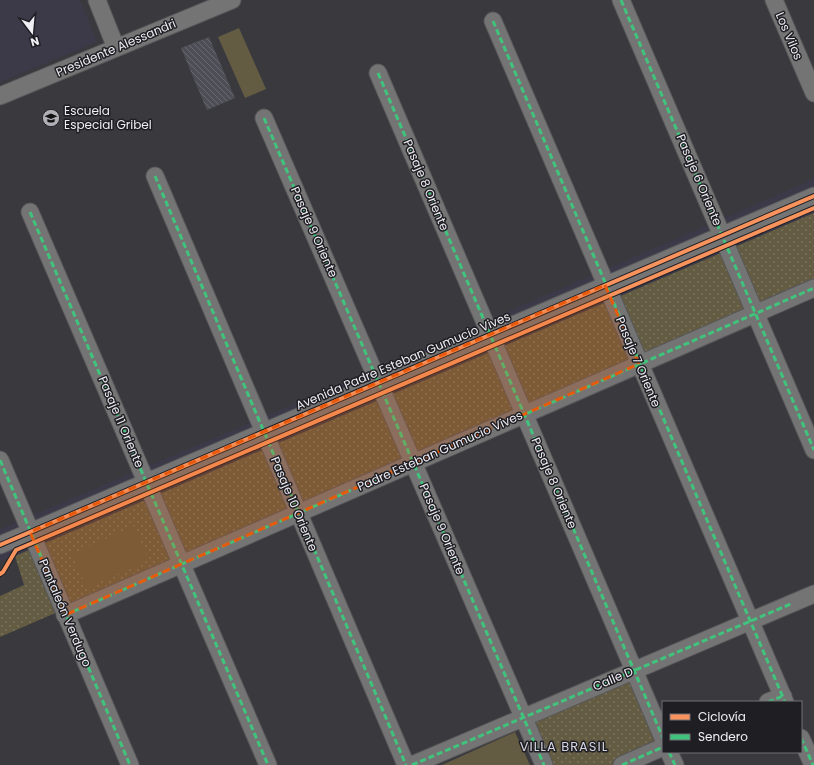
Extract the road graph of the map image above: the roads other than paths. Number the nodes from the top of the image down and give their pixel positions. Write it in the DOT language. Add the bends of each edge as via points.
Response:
graph roads {
  1 [pos="97,0"];
  2 [pos="232,0"];
  3 [pos="621,0"];
  4 [pos="774,0"];
  5 [pos="493,21"];
  6 [pos="116,48"];
  7 [pos="378,73"];
  8 [pos="814,93"];
  9 [pos="0,96"];
  10 [pos="264,118"];
  11 [pos="155,176"];
  12 [pos="814,196"];
  13 [pos="30,212"];
  14 [pos="723,235"];
  15 [pos="606,285"];
  16 [pos="814,288"];
  17 [pos="756,313"];
  18 [pos="490,335"];
  19 [pos="639,364"];
  20 [pos="379,382"];
  21 [pos="524,414"];
  22 [pos="263,432"];
  23 [pos="814,450"];
  24 [pos="0,460"];
  25 [pos="414,462"];
  26 [pos="146,482"];
  27 [pos="298,513"];
  28 [pos="30,532"];
  29 [pos="0,545"];
  30 [pos="182,564"];
  31 [pos="814,594"];
  32 [pos="66,615"];
  33 [pos="750,621"];
  34 [pos="634,670"];
  35 [pos="779,700"];
  36 [pos="523,718"];
  37 [pos="662,736"];
  38 [pos="802,740"];
  39 [pos="662,747"];
  40 [pos="669,753"];
  41 [pos="130,765"];
  42 [pos="268,765"];
  43 [pos="406,765"];
  44 [pos="412,765"];
  45 [pos="544,765"];
  46 [pos="622,765"];
  47 [pos="675,765"];
  48 [pos="813,765"];
  1 -- 6 [label="street"];
  2 -- 6 [label="street, Presidente Alessandri"];
  3 -- 14 [label="street, Pasaje 6 Oriente"];
  4 -- 8 [label="street, Los Vilos"];
  5 -- 15 [label="street, Pasaje 7 Oriente"];
  6 -- 9 [label="street, Presidente Alessandri"];
  7 -- 18 [label="street, Pasaje 8 Oriente"];
  10 -- 20 [label="street, Pasaje 9 Oriente"];
  11 -- 22 [label="street, Pasaje 10 Oriente"];
  12 -- 14 [label="street, Avenida Padre Esteban Gumucio Vives"];
  13 -- 26 [label="street, Pasaje 11 Oriente"];
  14 -- 15 [label="street, Avenida Padre Esteban Gumucio Vives"];
  14 -- 17 [label="street, Pasaje 6 Oriente"];
  15 -- 18 [label="street, Avenida Padre Esteban Gumucio Vives"];
  15 -- 19 [label="street, Pasaje 7 Oriente"];
  16 -- 17 [label="street, Padre Esteban Gumucio Vives"];
  17 -- 19 [label="street, Padre Esteban Gumucio Vives"];
  17 -- 23 [label="street, Pasaje 6 Oriente"];
  18 -- 20 [label="street, Avenida Padre Esteban Gumucio Vives"];
  18 -- 21 [label="street, Pasaje 8 Oriente"];
  19 -- 21 [label="street, Padre Esteban Gumucio Vives"];
  19 -- 33 [label="street, Pasaje 7 Oriente"];
  20 -- 22 [label="street, Avenida Padre Esteban Gumucio Vives"];
  20 -- 25 [label="street, Pasaje 9 Oriente"];
  21 -- 25 [label="street, Padre Esteban Gumucio Vives"];
  21 -- 34 [label="street, Pasaje 8 Oriente"];
  22 -- 26 [label="street, Avenida Padre Esteban Gumucio Vives"];
  22 -- 27 [label="street, Pasaje 10 Oriente"];
  24 -- 28 [label="street, Pantaleón Verdugo"];
  25 -- 27 [label="street, Padre Esteban Gumucio Vives"];
  25 -- 36 [label="street, Pasaje 9 Oriente"];
  26 -- 28 [label="street, Avenida Padre Esteban Gumucio Vives"];
  26 -- 30 [label="street, Pasaje 11 Oriente"];
  27 -- 30 [label="street, Padre Esteban Gumucio Vives"];
  27 -- 43 [label="street, Pasaje 10 Oriente"];
  28 -- 29 [label="street, Avenida Padre Esteban Gumucio Vives"];
  28 -- 32 [label="street, Pantaleón Verdugo"];
  30 -- 32 [label="street, Padre Esteban Gumucio Vives"];
  30 -- 42 [label="street, Pasaje 11 Oriente"];
  31 -- 33 [label="street, Calle D"];
  32 -- 41 [label="street, Pantaleón Verdugo"];
  33 -- 34 [label="street, Calle D"];
  33 -- 35 [label="street, Pasaje 7 Oriente"];
  34 -- 36 [label="street, Calle D"];
  34 -- 37 [label="street, Pasaje 8 Oriente"];
  36 -- 44 [label="street, Calle D"];
  36 -- 45 [label="street, Pasaje 9 Oriente"];
  38 -- 48 [label="street"];
  39 -- 46 [label="street"];
  40 -- 47 [label="street"];
}
